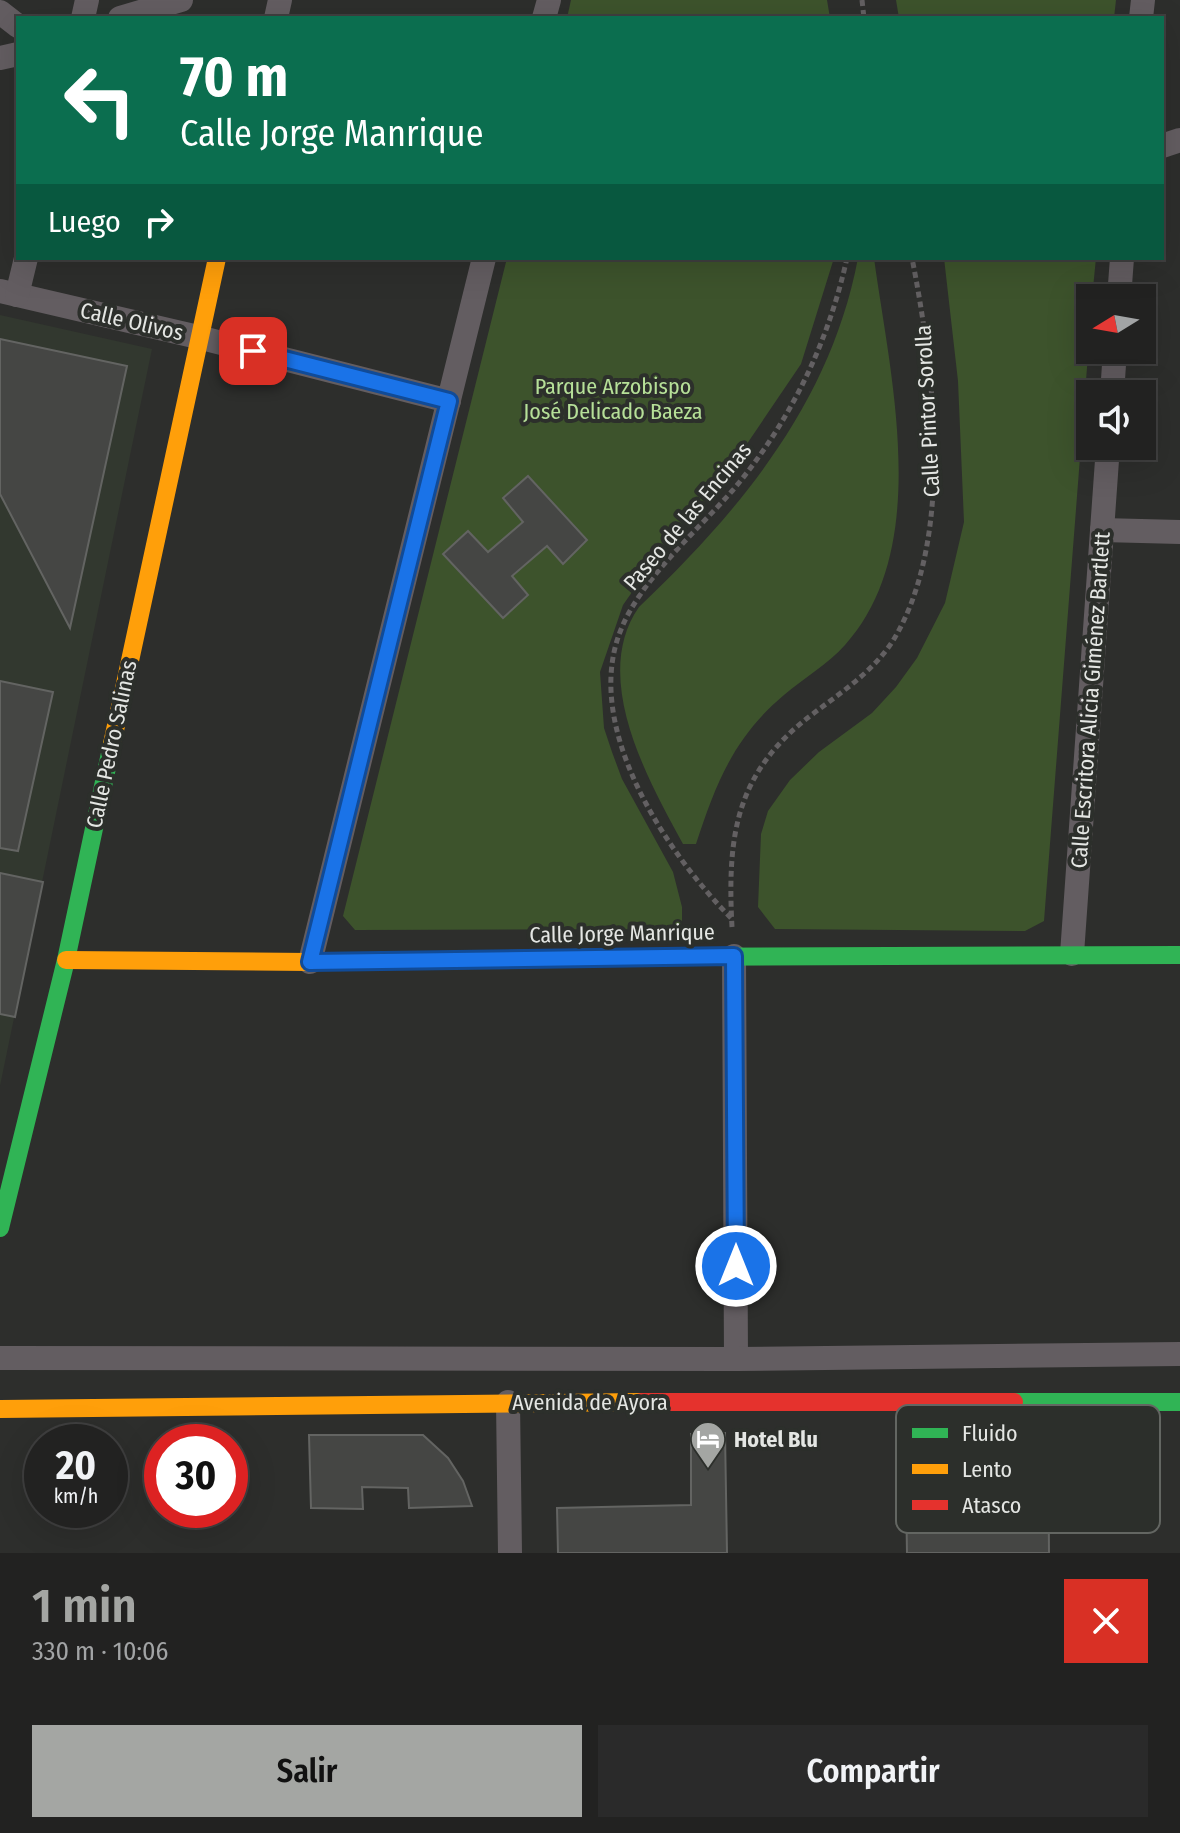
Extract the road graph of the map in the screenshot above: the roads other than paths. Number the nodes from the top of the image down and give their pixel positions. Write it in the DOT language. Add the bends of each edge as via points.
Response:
graph roads {
  1 [pos="181,0"];
  2 [pos="0,12"];
  3 [pos="127,16"];
  4 [pos="16,24"];
  5 [pos="25,260"];
  6 [pos="217,260"];
  7 [pos="484,260"];
  8 [pos="1122,260"];
  9 [pos="1120,284"];
  10 [pos="8,293"];
  11 [pos="198,337"];
  12 [pos="449,401"];
  13 [pos="1107,460"];
  14 [pos="1102,530"];
  15 [pos="1180,532"];
  16 [pos="1072,954"];
  17 [pos="1180,955"];
  18 [pos="734,956"];
  19 [pos="66,960"];
  20 [pos="310,962"];
  21 [pos="0,1228"];
  22 [pos="1180,1354"];
  23 [pos="0,1358"];
  24 [pos="786,1358"];
  25 [pos="699,1359"];
  26 [pos="736,1359"];
  27 [pos="508,1402"];
  28 [pos="698,1402"];
  29 [pos="786,1402"];
  30 [pos="1180,1402"];
  31 [pos="0,1409"];
  32 [pos="510,1553"];
  1 -- 3 [label="street"];
  2 -- 4 [label="street"];
  5 -- 10 [label="street"];
  6 -- 11 [label="street, Calle Pedro Salinas"];
  7 -- 12 [label="street"];
  8 -- 9 [label="street"];
  10 -- 11 [label="street, Calle Olivos"];
  11 -- 12 [label="street, Calle Olivos"];
  11 -- 19 [label="street, Calle Pedro Salinas"];
  12 -- 20 [label="street"];
  13 -- 14 [label="street, Calle Escritora Alicia Giménez Bartlett"];
  14 -- 15 [label="street"];
  14 -- 16 [label="street, Calle Escritora Alicia Giménez Bartlett"];
  16 -- 17 [label="street, Calle Jorge Manrique"];
  16 -- 18 [label="street, Calle Jorge Manrique"];
  18 -- 20 [label="street, Calle Jorge Manrique"];
  18 -- 26 [label="street"];
  19 -- 20 [label="street, Calle Jorge Manrique"];
  19 -- 21 [label="street, Calle Pedro Salinas"];
  22 -- 24 [label="street, Avenida de Ayora"];
  23 -- 25 [label="street, Avenida de Ayora"];
  24 -- 26 [label="street, Avenida de Ayora"];
  24 -- 29 [label="street"];
  25 -- 26 [label="street, Avenida de Ayora"];
  25 -- 28 [label="street"];
  27 -- 28 [label="street, Avenida de Ayora"];
  27 -- 31 [label="street, Avenida de Ayora"];
  27 -- 32 [label="street"];
  28 -- 29 [label="street, Avenida de Ayora"];
  29 -- 30 [label="street, Avenida de Ayora"];
}
